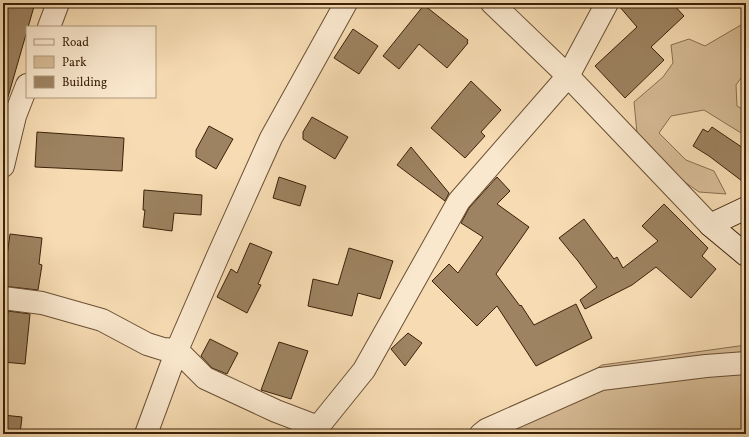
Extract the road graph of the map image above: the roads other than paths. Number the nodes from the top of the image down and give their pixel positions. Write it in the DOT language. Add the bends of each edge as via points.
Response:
graph roads {
  1 [pos="58,3"];
  2 [pos="346,3"];
  3 [pos="492,3"];
  4 [pos="606,3"];
  5 [pos="49,26"];
  6 [pos="568,76"];
  7 [pos="26,88"];
  8 [pos="3,166"];
  9 [pos="746,208"];
  10 [pos="710,225"];
  11 [pos="746,255"];
  12 [pos="3,298"];
  13 [pos="177,350"];
  14 [pos="746,363"];
  15 [pos="146,434"];
  16 [pos="481,434"];
  1 -- 5 [label="street"];
  2 -- 13 [label="street" via="271,138"];
  3 -- 6 [label="street"];
  4 -- 6 [label="street"];
  6 -- 10 [label="street"];
  6 -- 13 [label="street" via="459,201 364,370 318,428 276,412 205,378"];
  7 -- 8 [label="street" via="15,116"];
  9 -- 10 [label="street"];
  10 -- 11 [label="street"];
  12 -- 13 [label="street" via="42,303 102,320 147,344"];
  13 -- 15 [label="street"];
  14 -- 16 [label="street" via="601,379"];
}
